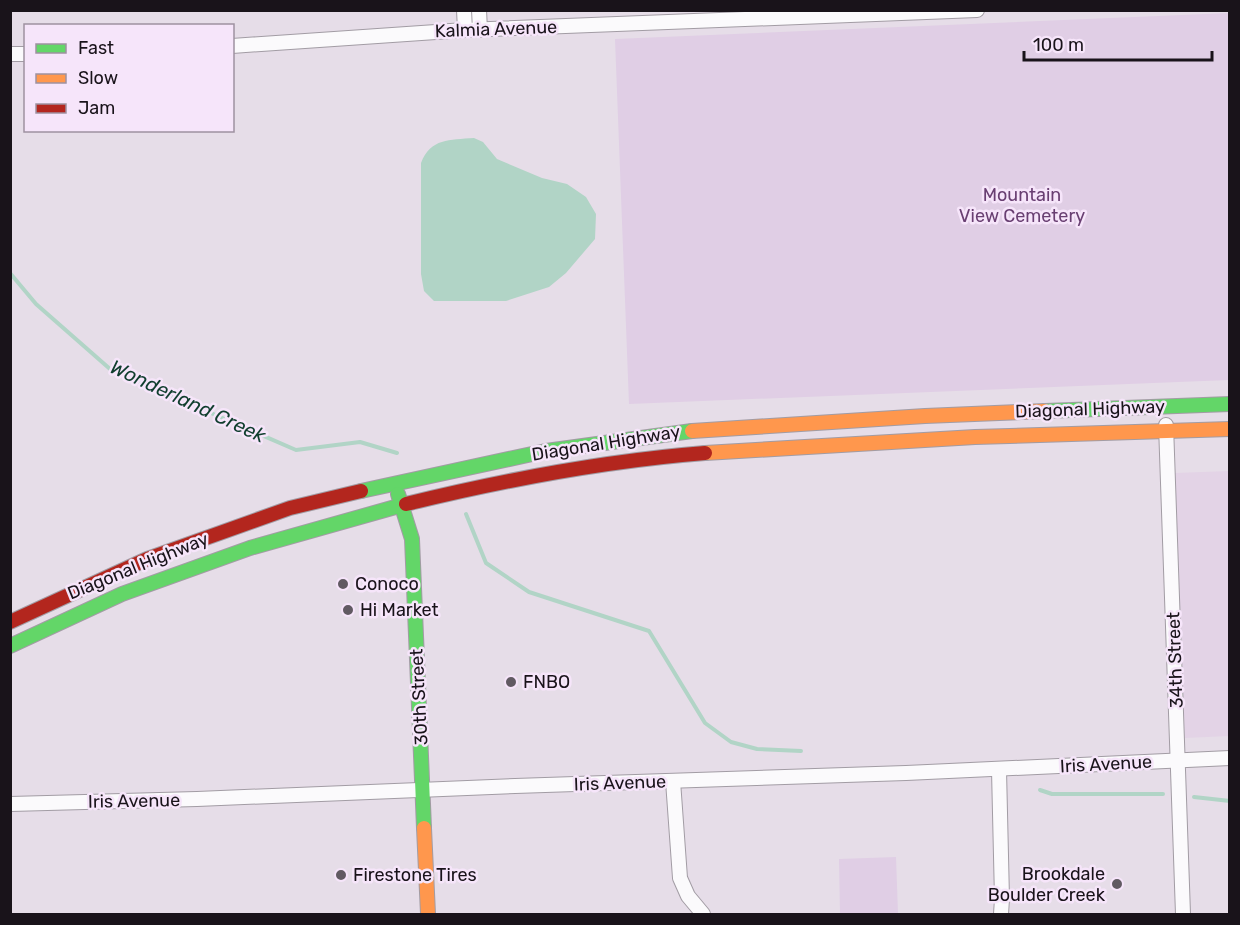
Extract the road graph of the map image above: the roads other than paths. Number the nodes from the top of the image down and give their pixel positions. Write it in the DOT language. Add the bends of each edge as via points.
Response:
graph roads {
  1 [pos="464,10"];
  2 [pos="479,10"];
  3 [pos="976,10"];
  4 [pos="649,17"];
  5 [pos="465,30"];
  6 [pos="480,30"];
  7 [pos="234,46"];
  8 [pos="1230,404"];
  9 [pos="1166,406"];
  10 [pos="752,426"];
  11 [pos="1230,429"];
  12 [pos="1167,431"];
  13 [pos="754,448"];
  14 [pos="395,483"];
  15 [pos="402,505"];
  16 [pos="10,622"];
  17 [pos="10,646"];
  18 [pos="1230,758"];
  19 [pos="1178,760"];
  20 [pos="999,770"];
  21 [pos="673,781"];
  22 [pos="424,791"];
  23 [pos="10,804"];
  24 [pos="428,915"];
  25 [pos="703,915"];
  26 [pos="1000,915"];
  27 [pos="1183,915"];
  1 -- 5 [label="street"];
  2 -- 6 [label="street"];
  3 -- 4 [label="street, Kalmia Avenue"];
  4 -- 6 [label="street, Kalmia Avenue"];
  5 -- 6 [label="street, Kalmia Avenue"];
  5 -- 7 [label="street, Kalmia Avenue"];
  8 -- 9 [label="main road, Diagonal Highway"];
  9 -- 10 [label="main road, Diagonal Highway"];
  9 -- 12 [label="street, 34th Street"];
  10 -- 13 [label="main road"];
  10 -- 14 [label="main road, Diagonal Highway" via="546,451"];
  11 -- 12 [label="main road, Diagonal Highway"];
  12 -- 13 [label="main road, Diagonal Highway"];
  12 -- 19 [label="street, 34th Street"];
  13 -- 15 [label="main road, Diagonal Highway" via="592,466 484,485"];
  14 -- 15 [label="main road, 30th Street"];
  14 -- 16 [label="main road, Diagonal Highway" via="290,508 195,541"];
  15 -- 17 [label="main road, Diagonal Highway" via="189,568"];
  15 -- 22 [label="main road, 30th Street" via="412,539"];
  18 -- 19 [label="street, Iris Avenue"];
  19 -- 20 [label="street, Iris Avenue"];
  19 -- 27 [label="street, 34th Street"];
  20 -- 21 [label="street, Iris Avenue"];
  20 -- 26 [label="street"];
  21 -- 22 [label="street, Iris Avenue"];
  21 -- 25 [label="street" via="680,878"];
  22 -- 23 [label="street, Iris Avenue"];
  22 -- 24 [label="main road, 30th Street"];
}
